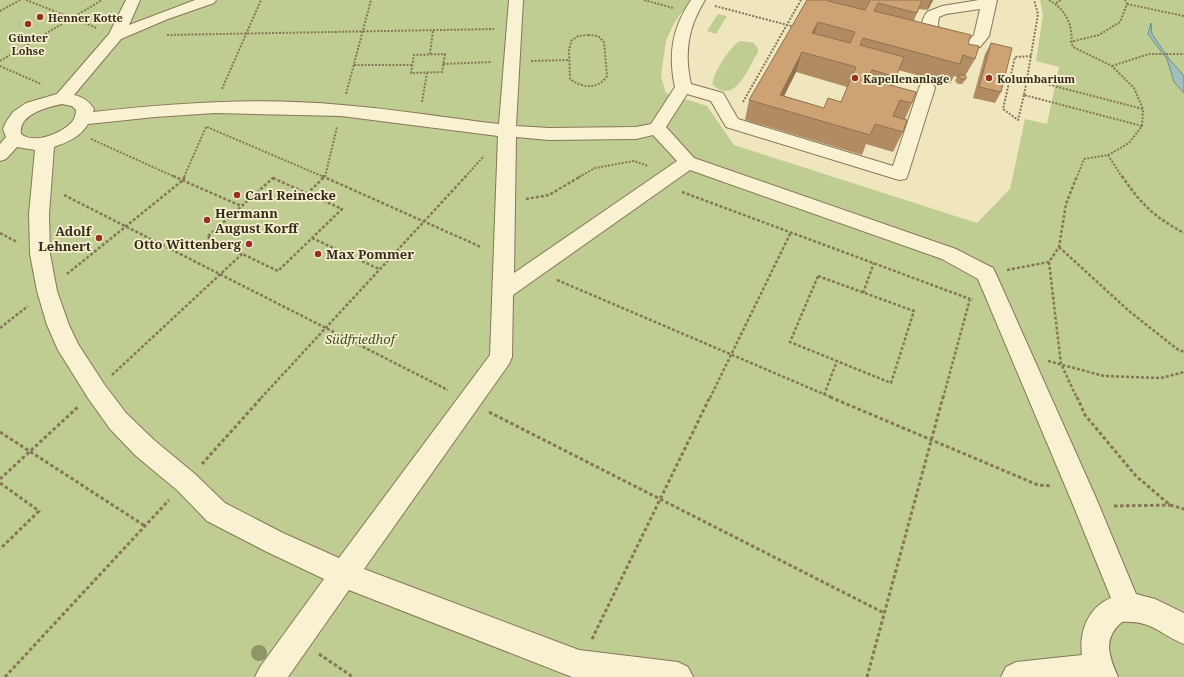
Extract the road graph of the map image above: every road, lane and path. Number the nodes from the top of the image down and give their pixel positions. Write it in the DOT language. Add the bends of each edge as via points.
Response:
graph roads {
  1 [pos="20,0"];
  2 [pos="26,0"];
  3 [pos="102,0"];
  4 [pos="133,0"];
  5 [pos="209,0"];
  6 [pos="261,0"];
  7 [pos="516,0"];
  8 [pos="644,0"];
  9 [pos="801,0"];
  10 [pos="1034,0"];
  11 [pos="1049,0"];
  12 [pos="1061,0"];
  13 [pos="1125,0"];
  14 [pos="1056,3"];
  15 [pos="1127,4"];
  16 [pos="695,5"];
  17 [pos="0,11"];
  18 [pos="1184,16"];
  19 [pos="72,18"];
  20 [pos="787,25"];
  21 [pos="798,27"];
  22 [pos="514,29"];
  23 [pos="433,31"];
  24 [pos="246,33"];
  25 [pos="162,35"];
  26 [pos="116,36"];
  27 [pos="1070,42"];
  28 [pos="430,54"];
  29 [pos="1184,54"];
  30 [pos="1032,56"];
  31 [pos="570,60"];
  32 [pos="0,62"];
  33 [pos="512,62"];
  34 [pos="443,64"];
  35 [pos="354,65"];
  36 [pos="412,65"];
  37 [pos="0,66"];
  38 [pos="1112,66"];
  39 [pos="427,73"];
  40 [pos="1027,79"];
  41 [pos="683,87"];
  42 [pos="927,88"];
  43 [pos="1024,95"];
  44 [pos="64,97"];
  45 [pos="215,107"];
  46 [pos="1143,109"];
  47 [pos="0,116"];
  48 [pos="19,116"];
  49 [pos="419,121"];
  50 [pos="732,123"];
  51 [pos="78,125"];
  52 [pos="1142,126"];
  53 [pos="206,127"];
  54 [pos="658,128"];
  55 [pos="507,131"];
  56 [pos="15,138"];
  57 [pos="45,142"];
  58 [pos="0,155"];
  59 [pos="1108,155"];
  60 [pos="688,162"];
  61 [pos="183,180"];
  62 [pos="661,181"];
  63 [pos="505,202"];
  64 [pos="241,206"];
  65 [pos="423,222"];
  66 [pos="791,232"];
  67 [pos="1184,233"];
  68 [pos="312,238"];
  69 [pos="1059,247"];
  70 [pos="242,254"];
  71 [pos="503,256"];
  72 [pos="1049,262"];
  73 [pos="874,263"];
  74 [pos="379,269"];
  75 [pos="534,270"];
  76 [pos="986,274"];
  77 [pos="47,291"];
  78 [pos="503,291"];
  79 [pos="863,293"];
  80 [pos="970,299"];
  81 [pos="1000,307"];
  82 [pos="0,328"];
  83 [pos="1184,352"];
  84 [pos="1021,353"];
  85 [pos="731,355"];
  86 [pos="837,361"];
  87 [pos="1061,364"];
  88 [pos="1184,372"];
  89 [pos="96,391"];
  90 [pos="824,395"];
  91 [pos="0,432"];
  92 [pos="932,441"];
  93 [pos="30,452"];
  94 [pos="0,479"];
  95 [pos="186,482"];
  96 [pos="0,483"];
  97 [pos="1083,497"];
  98 [pos="1170,505"];
  99 [pos="1184,510"];
  100 [pos="145,526"];
  101 [pos="0,549"];
  102 [pos="343,574"];
  103 [pos="1128,607"];
  104 [pos="1184,630"];
  105 [pos="297,639"];
  106 [pos="579,665"];
  107 [pos="1100,673"];
  108 [pos="5,677"];
  109 [pos="270,677"];
  110 [pos="353,677"];
  111 [pos="678,677"];
  112 [pos="867,677"];
  113 [pos="1016,677"];
  1 -- 17 [label="path"];
  2 -- 19 [label="path"];
  3 -- 19 [label="path"];
  4 -- 26 [label="lane"];
  5 -- 26 [label="lane"];
  6 -- 24 [label="path"];
  7 -- 22 [label="lane"];
  8 -- 16 [label="path"];
  9 -- 20 [label="path"];
  10 -- 30 [label="path" via="1038,14"];
  11 -- 14 [label="path"];
  12 -- 14 [label="path"];
  13 -- 15 [label="path"];
  14 -- 27 [label="path" via="1066,15 1071,32"];
  15 -- 18 [label="path"];
  15 -- 27 [label="path" via="1120,22 1099,36"];
  16 -- 20 [label="path"];
  16 -- 41 [label="lane" via="679,39 678,70"];
  19 -- 26 [label="path"];
  19 -- 32 [label="path"];
  20 -- 21 [label="path"];
  20 -- 50 [label="path"];
  22 -- 23 [label="path"];
  22 -- 33 [label="lane"];
  23 -- 24 [label="path"];
  23 -- 28 [label="path"];
  24 -- 25 [label="path"];
  24 -- 45 [label="path"];
  26 -- 44 [label="lane"];
  27 -- 38 [label="path" via="1073,47"];
  28 -- 34 [label="path" via="445,54"];
  28 -- 39 [label="path" via="414,55 411,73"];
  29 -- 38 [label="path" via="1149,54"];
  30 -- 40 [label="path"];
  30 -- 43 [label="path" via="1015,57 1003,109 1018,120"];
  31 -- 31 [label="path" via="570,80 574,83 591,86 605,80 605,44 601,39 590,35 573,39 569,45"];
  31 -- 33 [label="path"];
  33 -- 34 [label="path"];
  33 -- 55 [label="lane"];
  34 -- 39 [label="path" via="442,72"];
  35 -- 36 [label="path"];
  37 -- 44 [label="path"];
  38 -- 46 [label="path" via="1134,88"];
  39 -- 49 [label="path"];
  40 -- 43 [label="path"];
  40 -- 46 [label="path"];
  41 -- 50 [label="lane" via="717,98"];
  41 -- 54 [label="lane"];
  42 -- 50 [label="lane" via="899,174"];
  43 -- 52 [label="path"];
  44 -- 48 [label="lane" via="34,106"];
  44 -- 51 [label="lane" via="77,101 85,109"];
  45 -- 49 [label="lane" via="341,110"];
  45 -- 51 [label="lane" via="155,111"];
  45 -- 53 [label="path"];
  46 -- 52 [label="path"];
  47 -- 48 [label="lane"];
  48 -- 56 [label="lane" via="12,128"];
  49 -- 55 [label="lane"];
  51 -- 57 [label="lane" via="60,138"];
  51 -- 61 [label="path"];
  52 -- 59 [label="path" via="1129,143"];
  53 -- 61 [label="path"];
  53 -- 65 [label="path"];
  54 -- 55 [label="lane" via="636,133 549,134"];
  54 -- 60 [label="lane"];
  55 -- 63 [label="lane"];
  55 -- 65 [label="path"];
  56 -- 57 [label="lane" via="26,143"];
  56 -- 58 [label="lane"];
  57 -- 77 [label="lane" via="39,214 40,254"];
  59 -- 67 [label="path" via="1136,196 1163,222"];
  59 -- 69 [label="path" via="1084,159 1066,204"];
  60 -- 62 [label="lane"];
  60 -- 76 [label="lane" via="949,254"];
  61 -- 64 [label="path"];
  61 -- 77 [label="path"];
  62 -- 63 [label="path" via="654,169 634,161 595,168 549,195"];
  62 -- 66 [label="path"];
  62 -- 75 [label="lane"];
  63 -- 71 [label="lane"];
  64 -- 68 [label="path" via="273,178 342,209"];
  64 -- 70 [label="path" via="207,237"];
  65 -- 71 [label="path"];
  65 -- 74 [label="path"];
  66 -- 73 [label="path"];
  66 -- 85 [label="path"];
  68 -- 70 [label="path" via="278,271"];
  68 -- 74 [label="path"];
  69 -- 72 [label="path"];
  69 -- 83 [label="path" via="1129,312"];
  70 -- 89 [label="path"];
  71 -- 78 [label="lane"];
  72 -- 76 [label="path"];
  72 -- 87 [label="path"];
  73 -- 79 [label="path"];
  73 -- 80 [label="path"];
  74 -- 95 [label="path"];
  75 -- 78 [label="lane"];
  75 -- 85 [label="path"];
  76 -- 81 [label="lane"];
  77 -- 82 [label="path"];
  77 -- 89 [label="lane" via="69,350"];
  78 -- 102 [label="lane" via="501,356"];
  79 -- 86 [label="path" via="818,276 790,342"];
  79 -- 86 [label="path" via="914,311 891,383"];
  80 -- 81 [label="path"];
  80 -- 92 [label="path"];
  81 -- 84 [label="lane"];
  84 -- 87 [label="path"];
  84 -- 97 [label="lane"];
  85 -- 90 [label="path"];
  85 -- 106 [label="path"];
  86 -- 90 [label="path"];
  87 -- 88 [label="path" via="1104,376 1161,378"];
  87 -- 98 [label="path" via="1085,415 1136,476"];
  89 -- 93 [label="path"];
  89 -- 95 [label="lane" via="145,448"];
  90 -- 92 [label="path"];
  91 -- 93 [label="path"];
  92 -- 97 [label="path" via="1038,485"];
  92 -- 112 [label="path"];
  93 -- 94 [label="path"];
  93 -- 100 [label="path"];
  95 -- 100 [label="path"];
  95 -- 102 [label="lane" via="216,512"];
  96 -- 101 [label="path" via="40,511"];
  97 -- 98 [label="path"];
  97 -- 103 [label="lane"];
  98 -- 99 [label="path"];
  100 -- 108 [label="path"];
  102 -- 105 [label="lane"];
  102 -- 106 [label="lane"];
  103 -- 104 [label="lane" via="1158,614"];
  103 -- 107 [label="lane" via="1115,610 1105,617 1098,627 1095,640"];
  105 -- 109 [label="lane"];
  105 -- 110 [label="path"];
  106 -- 111 [label="lane"];
  107 -- 113 [label="lane"];
}
